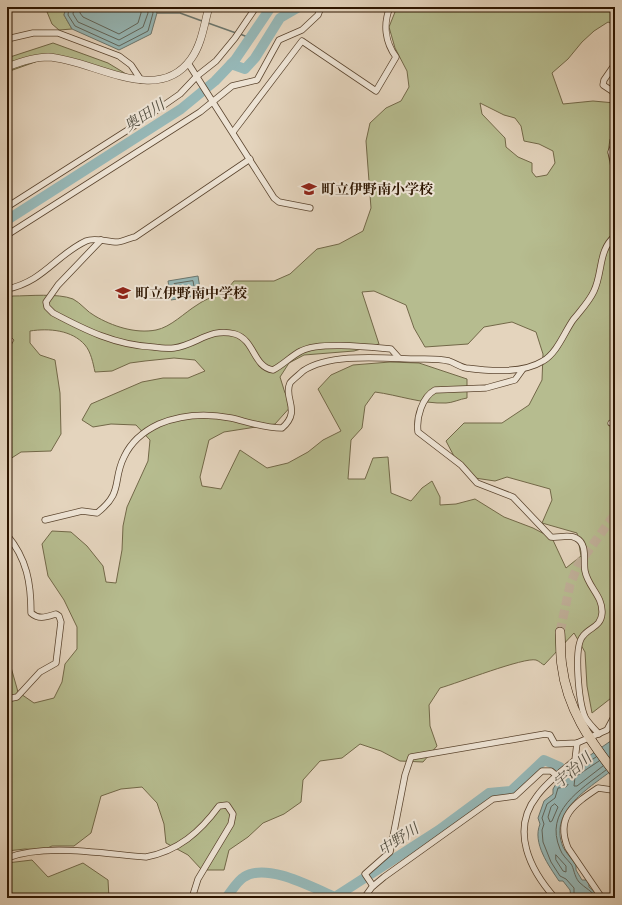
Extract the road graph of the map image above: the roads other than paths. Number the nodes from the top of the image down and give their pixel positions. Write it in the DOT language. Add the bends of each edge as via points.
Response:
graph roads {
  1 [pos="209,7"];
  2 [pos="256,7"];
  3 [pos="321,7"];
  4 [pos="390,7"];
  5 [pos="7,39"];
  6 [pos="188,63"];
  7 [pos="615,64"];
  8 [pos="7,67"];
  9 [pos="199,79"];
  10 [pos="142,80"];
  11 [pos="615,93"];
  12 [pos="214,102"];
  13 [pos="233,132"];
  14 [pos="615,142"];
  15 [pos="250,159"];
  16 [pos="615,167"];
  17 [pos="7,207"];
  18 [pos="310,208"];
  19 [pos="7,235"];
  20 [pos="615,236"];
  21 [pos="101,240"];
  22 [pos="7,289"];
  23 [pos="399,358"];
  24 [pos="523,369"];
  25 [pos="45,520"];
  26 [pos="7,535"];
  27 [pos="560,632"];
  28 [pos="7,700"];
  29 [pos="615,715"];
  30 [pos="598,734"];
  31 [pos="589,737"];
  32 [pos="576,743"];
  33 [pos="615,773"];
  34 [pos="557,776"];
  35 [pos="615,788"];
  36 [pos="7,858"];
  37 [pos="373,886"];
  38 [pos="192,898"];
  39 [pos="364,898"];
  40 [pos="555,898"];
  41 [pos="602,898"];
  1 -- 6 [label="street" via="199,43"];
  2 -- 9 [label="street" via="236,38"];
  3 -- 12 [label="street" via="318,16 302,30 279,40 257,80 232,86"];
  4 -- 13 [label="street" via="386,37 389,48 396,57 376,91 302,41"];
  5 -- 10 [label="street" via="33,33 58,33 119,56 131,65"];
  6 -- 9 [label="street"];
  6 -- 10 [label="street" via="178,72 152,80"];
  7 -- 11 [label="street" via="603,85"];
  8 -- 10 [label="street" via="26,60 48,57 80,63 111,75"];
  9 -- 12 [label="street"];
  9 -- 17 [label="street" via="141,121"];
  12 -- 13 [label="street"];
  12 -- 19 [label="street"];
  13 -- 15 [label="street"];
  14 -- 16 [label="street" via="611,152"];
  15 -- 18 [label="street" via="274,198 279,202"];
  15 -- 21 [label="street" via="134,237 117,242"];
  20 -- 24 [label="street" via="607,242 595,290 587,302 545,360"];
  21 -- 22 [label="street" via="87,240 44,273 18,288"];
  21 -- 23 [label="street" via="58,285 46,302 53,313 107,339 172,349 208,335 234,334 248,343 265,369 273,370 302,350 314,347 391,349"];
  23 -- 24 [label="street" via="448,361 465,368"];
  23 -- 25 [label="street" via="315,364 290,383 291,416 282,428 204,414 171,419 151,427 130,446 123,458 117,487 106,506 97,513 82,511"];
  24 -- 30 [label="street" via="515,380 486,388 435,390 429,393 422,406 418,432 461,464 477,483 513,497 551,537 576,538 584,548 585,571 600,599 602,615 596,627 582,636 579,645 578,686 585,717"];
  26 -- 28 [label="street" via="23,558 27,569 31,590 31,613 43,618 56,614 61,622 56,663 40,672 17,697"];
  27 -- 31 [label="main road" via="562,666 568,694 573,709"];
  29 -- 30 [label="street" via="607,730"];
  30 -- 31 [label="street"];
  31 -- 32 [label="street"];
  31 -- 33 [label="main road"];
  32 -- 34 [label="street" via="575,760"];
  32 -- 37 [label="street" via="555,744 550,735 545,734 411,757 390,852 366,874"];
  34 -- 37 [label="street" via="551,771 542,771 515,796 493,799"];
  34 -- 40 [label="street" via="531,805 524,822 523,840 532,864"];
  35 -- 41 [label="street" via="598,788 575,803 563,825 568,848"];
  36 -- 38 [label="street" via="31,851 146,857 158,855 189,837 205,824 219,806 227,805 232,814 231,824 198,879"];
  37 -- 39 [label="street"];
}
